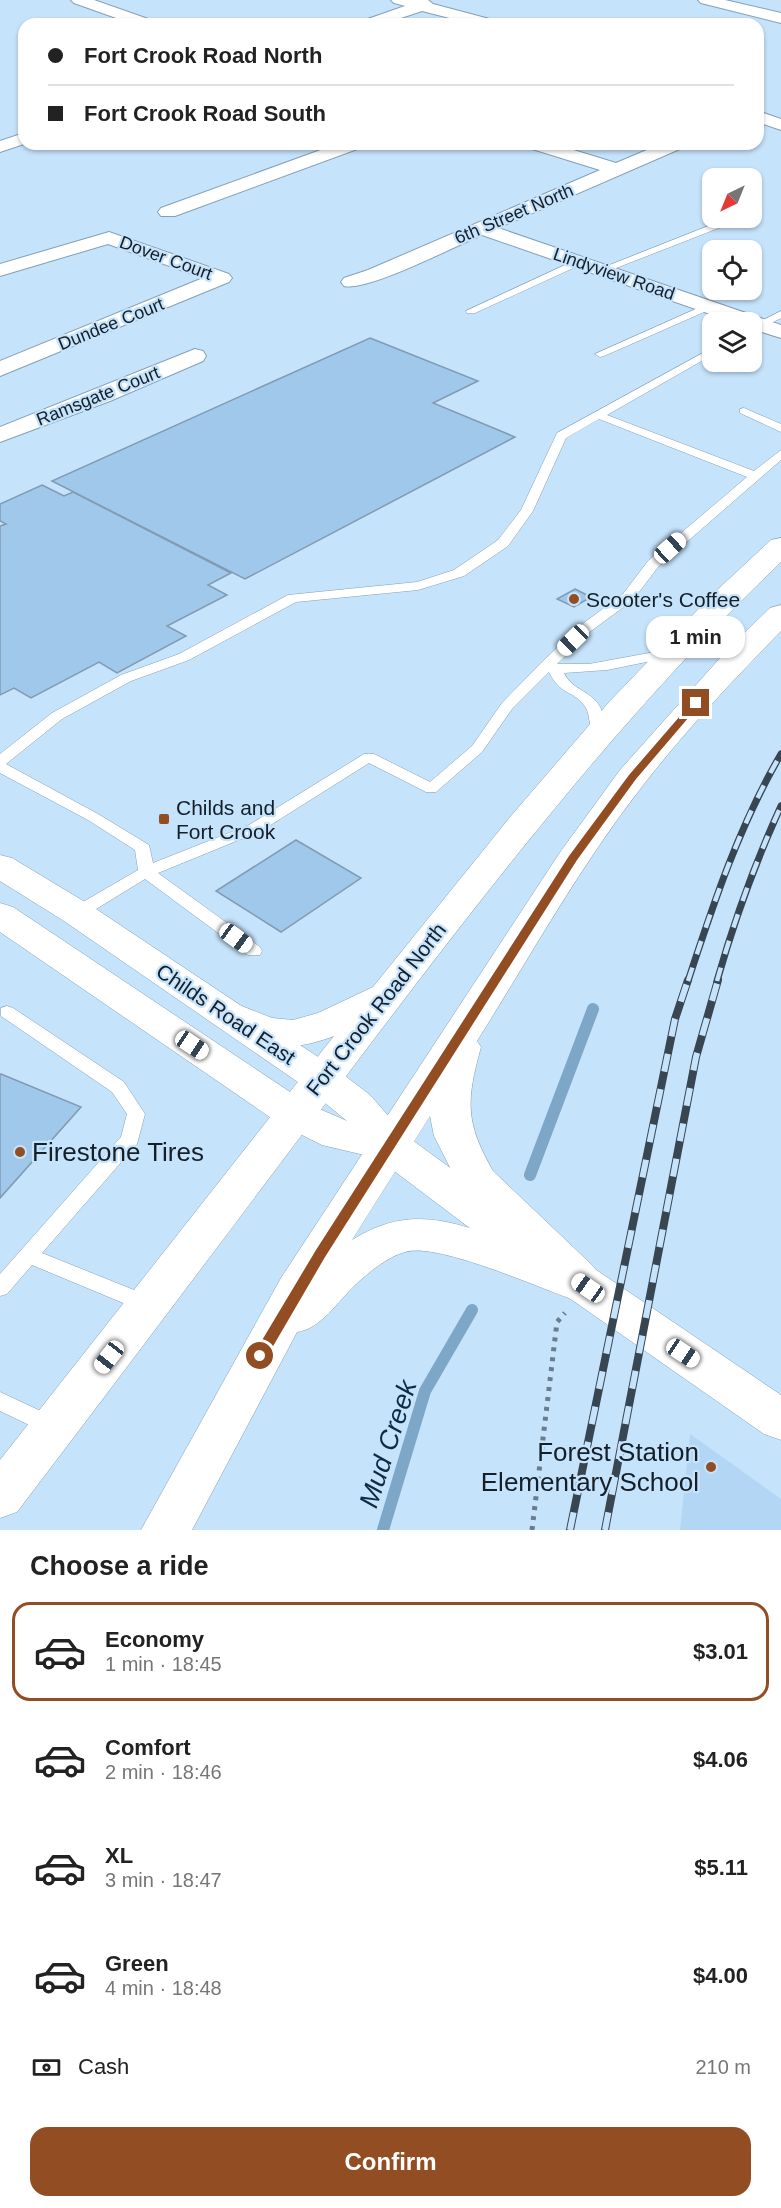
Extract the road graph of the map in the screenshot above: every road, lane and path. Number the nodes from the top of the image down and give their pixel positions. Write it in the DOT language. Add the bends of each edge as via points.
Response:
graph roads {
  1 [pos="79,0"];
  2 [pos="399,0"];
  3 [pos="440,0"];
  4 [pos="705,0"];
  5 [pos="420,6"];
  6 [pos="131,18"];
  7 [pos="385,18"];
  8 [pos="467,18"];
  9 [pos="781,18"];
  10 [pos="764,118"];
  11 [pos="781,125"];
  12 [pos="18,140"];
  13 [pos="0,147"];
  14 [pos="338,150"];
  15 [pos="554,150"];
  16 [pos="663,150"];
  17 [pos="618,170"];
  18 [pos="168,212"];
  19 [pos="480,228"];
  20 [pos="710,228"];
  21 [pos="578,262"];
  22 [pos="0,270"];
  23 [pos="602,270"];
  24 [pos="222,278"];
  25 [pos="351,282"];
  26 [pos="707,307"];
  27 [pos="471,311"];
  28 [pos="719,312"];
  29 [pos="781,314"];
  30 [pos="762,325"];
  31 [pos="762,329"];
  32 [pos="781,332"];
  33 [pos="600,354"];
  34 [pos="195,356"];
  35 [pos="702,357"];
  36 [pos="0,369"];
  37 [pos="744,411"];
  38 [pos="598,415"];
  39 [pos="781,428"];
  40 [pos="0,435"];
  41 [pos="781,454"];
  42 [pos="756,476"];
  43 [pos="781,546"];
  44 [pos="781,614"];
  45 [pos="671,653"];
  46 [pos="551,668"];
  47 [pos="599,734"];
  48 [pos="0,761"];
  49 [pos="0,767"];
  50 [pos="0,866"];
  51 [pos="146,873"];
  52 [pos="77,914"];
  53 [pos="0,915"];
  54 [pos="254,951"];
  55 [pos="389,993"];
  56 [pos="219,1010"];
  57 [pos="2,1012"];
  58 [pos="468,1022"];
  59 [pos="322,1079"];
  60 [pos="294,1114"];
  61 [pos="389,1145"];
  62 [pos="28,1255"];
  63 [pos="0,1288"];
  64 [pos="588,1288"];
  65 [pos="150,1305"];
  66 [pos="260,1356"];
  67 [pos="0,1401"];
  68 [pos="781,1420"];
  69 [pos="54,1427"];
  70 [pos="0,1497"];
  71 [pos="166,1530"];
  72 [pos="532,1530"];
  1 -- 6 [label="street"];
  2 -- 5 [label="street"];
  3 -- 5 [label="street"];
  4 -- 9 [label="street"];
  5 -- 7 [label="street"];
  5 -- 8 [label="street"];
  10 -- 11 [label="street"];
  12 -- 13 [label="street"];
  14 -- 18 [label="street"];
  15 -- 17 [label="street"];
  16 -- 17 [label="street, 6th Street North"];
  17 -- 19 [label="street, 6th Street North"];
  19 -- 21 [label="street, Lindyview Road"];
  19 -- 25 [label="street, 6th Street North"];
  20 -- 23 [label="lane"];
  21 -- 23 [label="street, Lindyview Road"];
  21 -- 27 [label="lane"];
  22 -- 24 [label="street, Dover Court" via="109,238"];
  23 -- 26 [label="street, Lindyview Road"];
  24 -- 36 [label="street, Dundee Court"];
  26 -- 28 [label="street, Lindyview Road"];
  26 -- 33 [label="lane"];
  29 -- 30 [label="lane"];
  31 -- 32 [label="street, Lindyview Road"];
  34 -- 40 [label="street, Ramsgate Court"];
  35 -- 38 [label="lane"];
  37 -- 39 [label="lane"];
  38 -- 42 [label="lane"];
  38 -- 48 [label="lane" via="561,436 527,511 503,543 459,573 418,586 293,598 184,657 126,678 67,711"];
  41 -- 42 [label="lane"];
  42 -- 46 [label="lane" via="653,564 628,597 586,628"];
  43 -- 45 [label="main road, Fort Crook Road North"];
  44 -- 58 [label="main road" via="632,777 573,859"];
  45 -- 46 [label="lane" via="583,669"];
  45 -- 47 [label="main road, Fort Crook Road North"];
  46 -- 47 [label="lane" via="562,684 594,708"];
  46 -- 51 [label="lane" via="507,706 477,749 431,789 369,757 255,828"];
  47 -- 55 [label="main road, Fort Crook Road North"];
  49 -- 51 [label="lane" via="143,848"];
  50 -- 52 [label="main road, Childs Road East"];
  51 -- 52 [label="lane"];
  51 -- 54 [label="lane"];
  52 -- 56 [label="main road, Childs Road East"];
  53 -- 60 [label="main road"];
  55 -- 56 [label="main road" via="332,1023 280,1033"];
  55 -- 59 [label="main road, Fort Crook Road North"];
  56 -- 59 [label="main road, Childs Road East"];
  57 -- 62 [label="lane" via="118,1087 136,1114 130,1139"];
  58 -- 61 [label="main road"];
  58 -- 64 [label="main road" via="451,1082 449,1112 454,1136 478,1182"];
  59 -- 60 [label="main road, Fort Crook Road North"];
  59 -- 61 [label="main road, Childs Road East" via="356,1105"];
  60 -- 61 [label="main road" via="336,1134"];
  60 -- 65 [label="main road, Fort Crook Road North"];
  61 -- 64 [label="main road"];
  61 -- 66 [label="main road"];
  62 -- 63 [label="lane"];
  62 -- 65 [label="lane"];
  64 -- 66 [label="main road" via="460,1240 429,1234 405,1235 358,1258 329,1282"];
  64 -- 68 [label="main road"];
  64 -- 72 [label="path" via="557,1322"];
  65 -- 69 [label="main road, Fort Crook Road North"];
  66 -- 71 [label="main road"];
  67 -- 69 [label="lane"];
  69 -- 70 [label="main road, Fort Crook Road North"];
}
